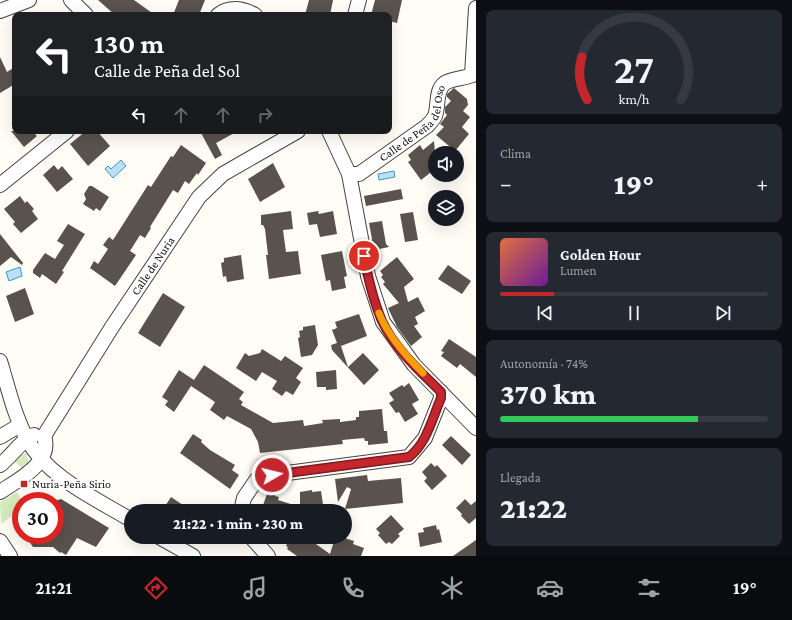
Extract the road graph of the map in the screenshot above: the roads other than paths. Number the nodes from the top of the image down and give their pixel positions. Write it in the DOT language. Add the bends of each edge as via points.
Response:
graph roads {
  1 [pos="29,0"];
  2 [pos="71,0"];
  3 [pos="359,0"];
  4 [pos="476,8"];
  5 [pos="0,11"];
  6 [pos="83,12"];
  7 [pos="223,12"];
  8 [pos="248,12"];
  9 [pos="356,12"];
  10 [pos="474,76"];
  11 [pos="63,134"];
  12 [pos="293,134"];
  13 [pos="330,134"];
  14 [pos="349,174"];
  15 [pos="0,185"];
  16 [pos="0,361"];
  17 [pos="441,392"];
  18 [pos="20,425"];
  19 [pos="476,428"];
  20 [pos="44,436"];
  21 [pos="0,437"];
  22 [pos="26,438"];
  23 [pos="41,460"];
  24 [pos="1,464"];
  25 [pos="14,482"];
  26 [pos="0,492"];
  27 [pos="243,504"];
  28 [pos="124,516"];
  29 [pos="0,541"];
  30 [pos="172,544"];
  31 [pos="257,544"];
  32 [pos="10,556"];
  33 [pos="193,556"];
  34 [pos="268,556"];
  1 -- 5 [label="street"];
  2 -- 6 [label="street"];
  3 -- 9 [label="street"];
  4 -- 10 [label="street"];
  7 -- 8 [label="street" via="240,9"];
  10 -- 14 [label="street, Calle de Peña del Oso" via="454,79 442,85 434,118 427,126 359,174"];
  11 -- 15 [label="street"];
  12 -- 20 [label="street, Calle de Nuria" via="223,174 199,196 112,327"];
  13 -- 14 [label="street"];
  14 -- 17 [label="street" via="368,276 383,322 414,365"];
  16 -- 18 [label="street"];
  17 -- 19 [label="street"];
  17 -- 27 [label="street" via="425,438 409,457 257,479"];
  18 -- 21 [label="street"];
  18 -- 22 [label="street"];
  20 -- 22 [label="street" via="37,434"];
  20 -- 23 [label="street, Calle de Nuria" via="45,451"];
  22 -- 23 [label="street"];
  22 -- 24 [label="street"];
  23 -- 25 [label="street"];
  23 -- 28 [label="street" via="61,478"];
  24 -- 25 [label="street" via="7,465 13,473"];
  25 -- 26 [label="street"];
  29 -- 32 [label="street"];
  30 -- 33 [label="street"];
  31 -- 34 [label="street"];
}
